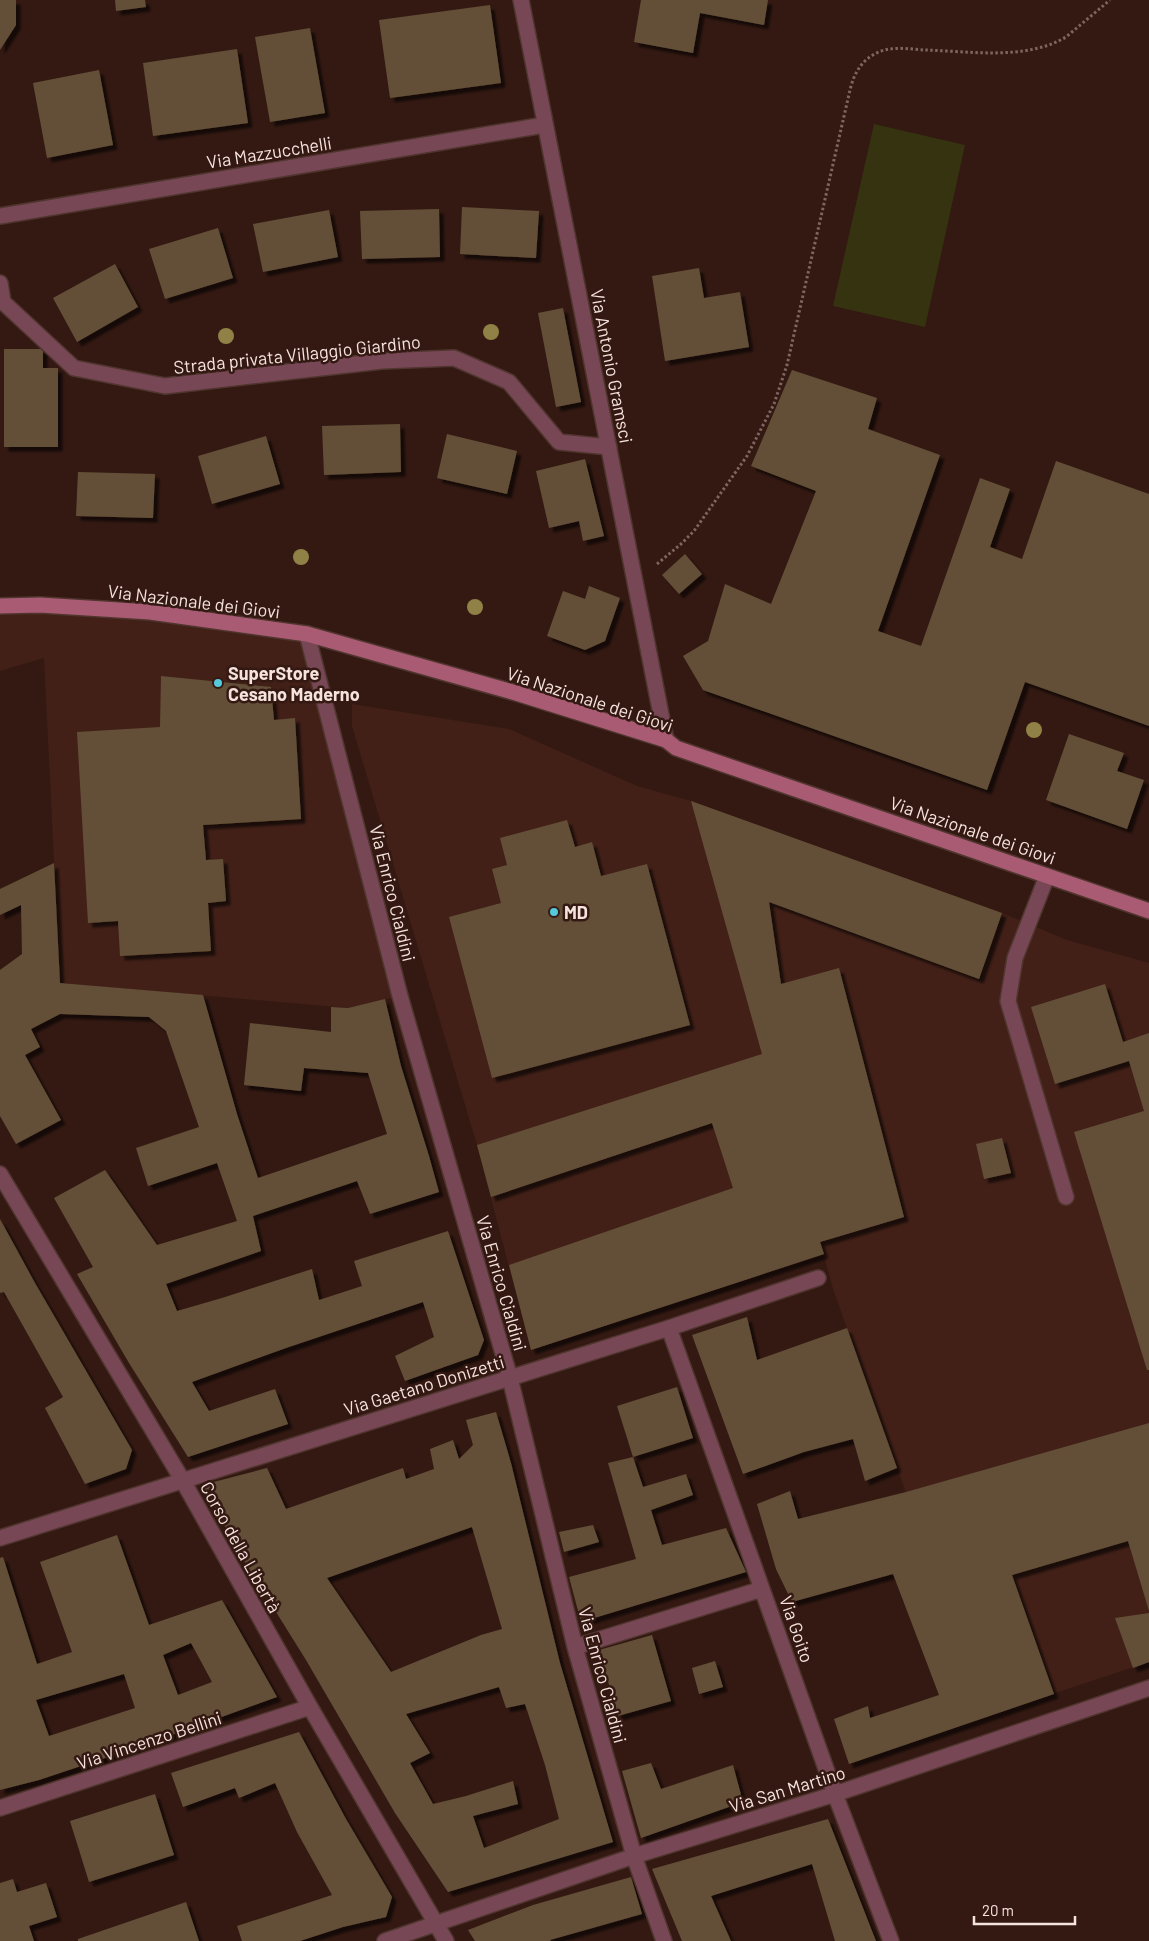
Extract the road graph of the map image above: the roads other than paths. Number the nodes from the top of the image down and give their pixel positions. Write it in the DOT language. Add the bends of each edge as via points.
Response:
graph roads {
  1 [pos="520,0"];
  2 [pos="544,125"];
  3 [pos="0,216"];
  4 [pos="0,283"];
  5 [pos="609,447"];
  6 [pos="0,606"];
  7 [pos="307,634"];
  8 [pos="666,740"];
  9 [pos="1047,876"];
  10 [pos="1149,910"];
  11 [pos="0,1174"];
  12 [pos="1066,1197"];
  13 [pos="818,1278"];
  14 [pos="669,1328"];
  15 [pos="510,1378"];
  16 [pos="183,1481"];
  17 [pos="0,1538"];
  18 [pos="762,1589"];
  19 [pos="575,1647"];
  20 [pos="1149,1688"];
  21 [pos="310,1707"];
  22 [pos="835,1794"];
  23 [pos="0,1808"];
  24 [pos="634,1856"];
  25 [pos="435,1923"];
  26 [pos="385,1941"];
  27 [pos="446,1941"];
  28 [pos="664,1941"];
  29 [pos="891,1941"];
  1 -- 2 [label="street, Via Antonio Gramsci"];
  2 -- 3 [label="street, Via Mazzucchelli"];
  2 -- 5 [label="street, Via Antonio Gramsci"];
  4 -- 5 [label="street, Strada privata Villaggio Giardino" via="3,302 74,368 165,386 382,361 454,358 509,382 559,442"];
  5 -- 8 [label="street, Via Antonio Gramsci"];
  6 -- 7 [label="main road, Via Nazionale dei Giovi" via="150,612"];
  7 -- 8 [label="main road, Via Nazionale dei Giovi"];
  7 -- 15 [label="street, Via Enrico Cialdini" via="400,996"];
  8 -- 9 [label="main road, Via Nazionale dei Giovi" via="676,748"];
  9 -- 10 [label="main road, Via Nazionale dei Giovi"];
  9 -- 12 [label="street" via="1015,958 1008,1001"];
  11 -- 16 [label="street, Corso della Libertà"];
  13 -- 14 [label="street, Via Gaetano Donizetti"];
  14 -- 15 [label="street, Via Gaetano Donizetti"];
  14 -- 18 [label="street, Via Goito"];
  15 -- 16 [label="street, Via Gaetano Donizetti"];
  15 -- 19 [label="street, Via Enrico Cialdini"];
  16 -- 17 [label="street, Via Gaetano Donizetti"];
  16 -- 21 [label="street, Corso della Libertà"];
  18 -- 19 [label="street"];
  18 -- 22 [label="street, Via Goito"];
  19 -- 24 [label="street, Via Enrico Cialdini"];
  20 -- 22 [label="street, Via San Martino"];
  21 -- 23 [label="street, Via Vincenzo Bellini"];
  21 -- 25 [label="street, Corso della Libertà"];
  22 -- 24 [label="street, Via San Martino"];
  22 -- 29 [label="street, Via Goito"];
  24 -- 25 [label="street, Via San Martino"];
  24 -- 28 [label="street, Via Enrico Cialdini"];
  25 -- 26 [label="street, Via San Martino"];
  25 -- 27 [label="street, Corso della Libertà"];
}
